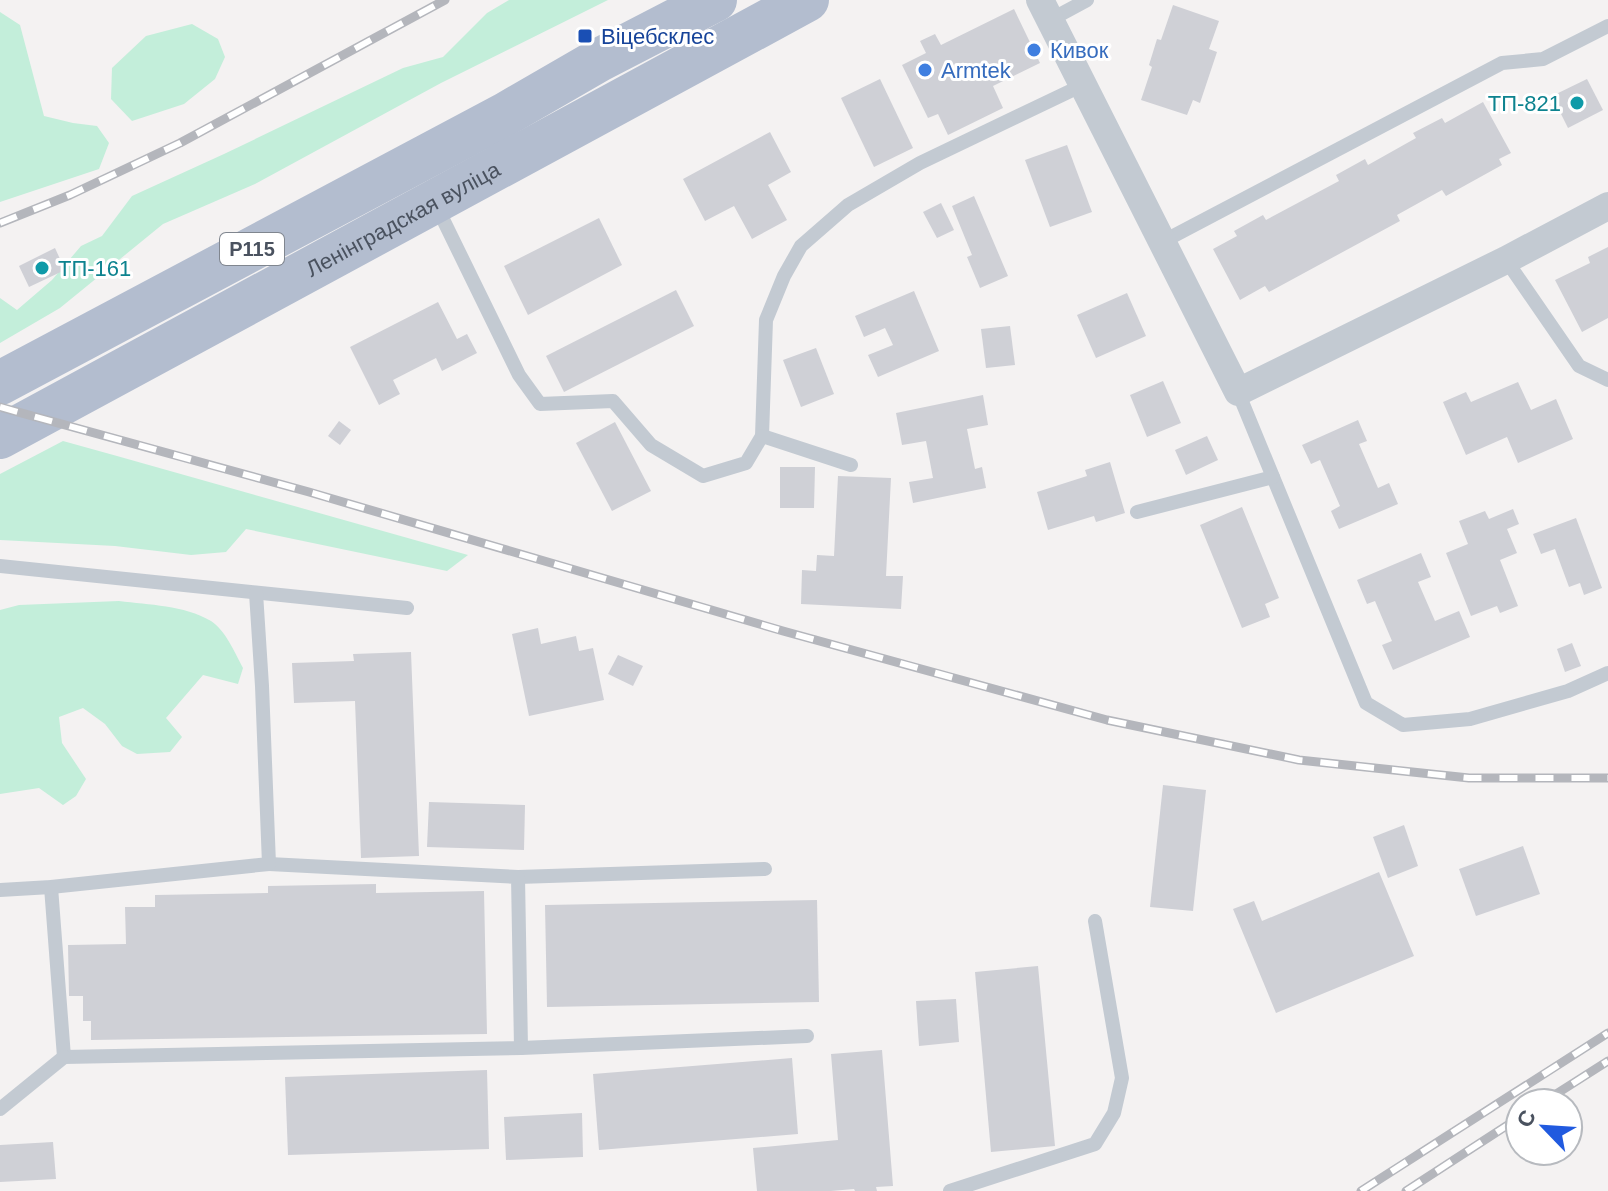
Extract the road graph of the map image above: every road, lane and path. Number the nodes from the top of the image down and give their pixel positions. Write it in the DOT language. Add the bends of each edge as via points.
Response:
graph roads {
  1 [pos="715,0"];
  2 [pos="807,0"];
  3 [pos="1087,0"];
  4 [pos="1045,10"];
  5 [pos="1608,26"];
  6 [pos="1083,85"];
  7 [pos="434,201"];
  8 [pos="1608,206"];
  9 [pos="1162,242"];
  10 [pos="1506,260"];
  11 [pos="1608,380"];
  12 [pos="0,383"];
  13 [pos="1238,392"];
  14 [pos="762,436"];
  15 [pos="0,437"];
  16 [pos="851,465"];
  17 [pos="1273,477"];
  18 [pos="1137,512"];
  19 [pos="0,566"];
  20 [pos="256,593"];
  21 [pos="407,608"];
  22 [pos="1608,673"];
  23 [pos="269,864"];
  24 [pos="765,869"];
  25 [pos="518,877"];
  26 [pos="51,887"];
  27 [pos="0,890"];
  28 [pos="1095,921"];
  29 [pos="807,1036"];
  30 [pos="521,1048"];
  31 [pos="64,1057"];
  32 [pos="0,1109"];
  33 [pos="950,1191"];
  1 -- 12 [label="main road, Ленінградская вуліца / Р115"];
  2 -- 7 [label="main road, Ленінградская вуліца / Р115"];
  3 -- 4 [label="lane"];
  4 -- 6 [label="street"];
  5 -- 9 [label="lane" via="1543,59 1502,63"];
  6 -- 9 [label="street"];
  6 -- 14 [label="lane" via="920,163 848,205 801,246 766,320"];
  7 -- 14 [label="lane" via="519,375 540,404 613,401 651,445 703,476 746,463"];
  7 -- 15 [label="main road, Ленінградская вуліца / Р115"];
  8 -- 10 [label="street"];
  9 -- 13 [label="street"];
  10 -- 11 [label="lane" via="1579,366"];
  10 -- 13 [label="street"];
  13 -- 17 [label="lane"];
  14 -- 16 [label="lane"];
  17 -- 18 [label="lane"];
  17 -- 22 [label="lane" via="1366,703 1403,725 1470,719 1568,691"];
  19 -- 20 [label="lane"];
  20 -- 21 [label="lane"];
  20 -- 23 [label="lane"];
  23 -- 25 [label="lane"];
  23 -- 26 [label="lane"];
  24 -- 25 [label="lane"];
  25 -- 30 [label="lane"];
  26 -- 27 [label="lane"];
  26 -- 31 [label="lane"];
  28 -- 33 [label="lane" via="1122,1078 1114,1113 1095,1144"];
  29 -- 30 [label="lane"];
  30 -- 31 [label="lane"];
  31 -- 32 [label="lane"];
}
